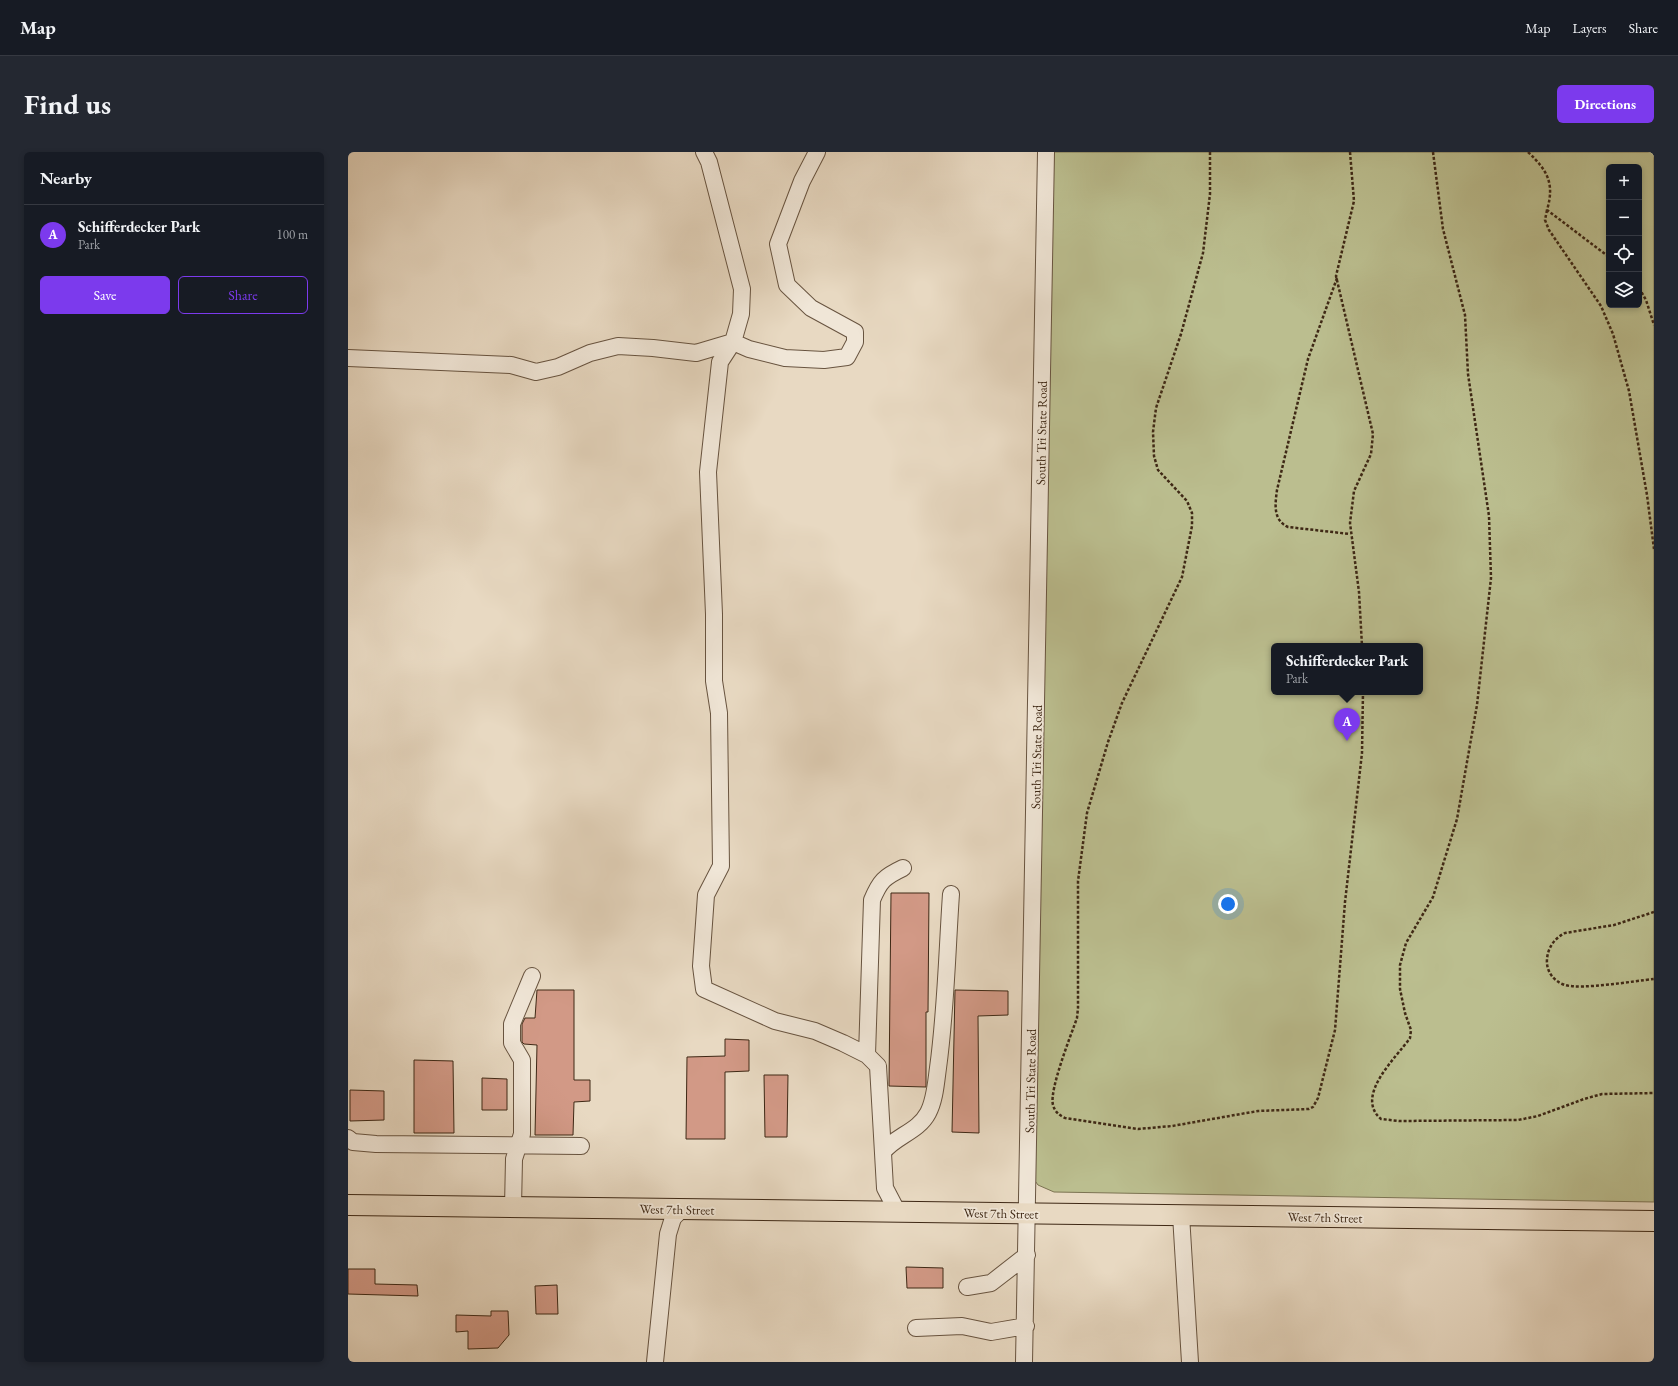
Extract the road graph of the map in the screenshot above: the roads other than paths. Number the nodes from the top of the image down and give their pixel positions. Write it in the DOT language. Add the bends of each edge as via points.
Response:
graph roads {
  1 [pos="704,152"];
  2 [pos="817,152"];
  3 [pos="1046,152"];
  4 [pos="733,342"];
  5 [pos="348,358"];
  6 [pos="903,868"];
  7 [pos="951,894"];
  8 [pos="532,976"];
  9 [pos="866,1055"];
  10 [pos="348,1138"];
  11 [pos="518,1146"];
  12 [pos="581,1146"];
  13 [pos="883,1152"];
  14 [pos="348,1205"];
  15 [pos="513,1207"];
  16 [pos="682,1209"];
  17 [pos="897,1211"];
  18 [pos="1028,1213"];
  19 [pos="1181,1215"];
  20 [pos="1654,1221"];
  21 [pos="1027,1255"];
  22 [pos="967,1287"];
  23 [pos="1026,1326"];
  24 [pos="916,1328"];
  25 [pos="655,1362"];
  26 [pos="1024,1362"];
  27 [pos="1190,1362"];
  1 -- 4 [label="street" via="709,162 742,289 741,314"];
  2 -- 4 [label="street" via="796,194 778,244 787,285 811,308 855,332 856,342 847,357 824,360 785,358"];
  3 -- 18 [label="street, South Tri State Road"];
  4 -- 5 [label="street" via="696,353 618,346 536,372 511,365"];
  4 -- 9 [label="street" via="720,362 708,472 714,681 719,712 722,866 706,894 701,966 704,989 751,1012 815,1031"];
  6 -- 9 [label="street" via="878,884 872,900"];
  7 -- 13 [label="street" via="942,1041 934,1093 928,1113 918,1126 889,1145"];
  8 -- 11 [label="street" via="512,1024 512,1043 522,1060 522,1134"];
  9 -- 13 [label="street" via="878,1066"];
  10 -- 11 [label="street" via="353,1142 376,1144"];
  11 -- 12 [label="street"];
  11 -- 15 [label="street" via="514,1160"];
  13 -- 17 [label="street" via="885,1188"];
  14 -- 15 [label="main road, West 7th Street"];
  15 -- 16 [label="main road, West 7th Street"];
  16 -- 17 [label="main road, West 7th Street"];
  16 -- 25 [label="street" via="673,1218 668,1234"];
  17 -- 18 [label="main road, West 7th Street"];
  18 -- 19 [label="main road, West 7th Street"];
  18 -- 21 [label="street, South Tri State Road"];
  19 -- 20 [label="main road, West 7th Street"];
  19 -- 27 [label="street"];
  21 -- 22 [label="street" via="991,1283"];
  21 -- 23 [label="street, South Tri State Road"];
  23 -- 24 [label="street" via="991,1332 962,1326"];
  23 -- 26 [label="street, South Tri State Road"];
}
